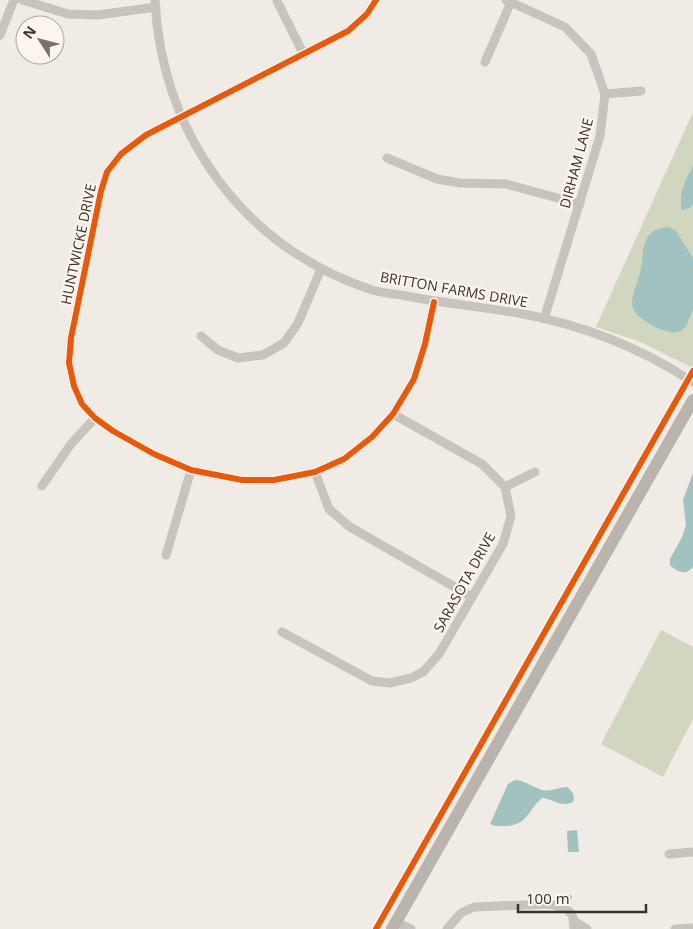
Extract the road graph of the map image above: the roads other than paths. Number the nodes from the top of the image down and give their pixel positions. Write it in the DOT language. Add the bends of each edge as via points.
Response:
graph roads {
  1 [pos="14,0"];
  2 [pos="22,0"];
  3 [pos="376,0"];
  4 [pos="277,1"];
  5 [pos="509,1"];
  6 [pos="155,4"];
  7 [pos="0,35"];
  8 [pos="304,55"];
  9 [pos="485,62"];
  10 [pos="641,91"];
  11 [pos="605,94"];
  12 [pos="182,117"];
  13 [pos="387,158"];
  14 [pos="580,204"];
  15 [pos="321,269"];
  16 [pos="434,302"];
  17 [pos="544,319"];
  18 [pos="201,336"];
  19 [pos="693,382"];
  20 [pos="693,400"];
  21 [pos="394,414"];
  22 [pos="95,418"];
  23 [pos="191,470"];
  24 [pos="315,472"];
  25 [pos="535,472"];
  26 [pos="42,486"];
  27 [pos="505,487"];
  28 [pos="166,555"];
  29 [pos="472,597"];
  30 [pos="282,632"];
  31 [pos="693,852"];
  32 [pos="669,854"];
  33 [pos="570,897"];
  34 [pos="564,908"];
  35 [pos="394,925"];
  36 [pos="574,925"];
  37 [pos="451,927"];
  38 [pos="693,928"];
  39 [pos="410,929"];
  40 [pos="587,929"];
  41 [pos="675,929"];
  1 -- 7 [label="street"];
  2 -- 6 [label="street" via="68,14 98,14"];
  3 -- 8 [label="street, HUNTWICKE DRIVE" via="367,14 348,31"];
  4 -- 8 [label="street"];
  5 -- 9 [label="street"];
  5 -- 11 [label="street, DIRHAM LANE" via="565,27 591,54"];
  6 -- 12 [label="street, BRITTON FARMS DRIVE" via="158,36"];
  8 -- 12 [label="street, HUNTWICKE DRIVE"];
  10 -- 11 [label="street"];
  11 -- 14 [label="street, DIRHAM LANE" via="600,136"];
  12 -- 15 [label="street, BRITTON FARMS DRIVE" via="203,158 230,197 288,248"];
  12 -- 22 [label="street, HUNTWICKE DRIVE" via="146,135 122,154 107,172 101,191 68,363 82,404"];
  13 -- 14 [label="street" via="437,179 506,184"];
  14 -- 17 [label="street, DIRHAM LANE"];
  15 -- 16 [label="street, BRITTON FARMS DRIVE" via="374,290"];
  15 -- 18 [label="street" via="298,322 284,343 263,355 238,358 218,350"];
  16 -- 17 [label="street, BRITTON FARMS DRIVE"];
  16 -- 21 [label="street, HUNTWICKE DRIVE" via="414,379"];
  17 -- 19 [label="street, BRITTON FARMS DRIVE" via="635,350"];
  20 -- 35 [label="main road"];
  21 -- 24 [label="street, HUNTWICKE DRIVE" via="344,459"];
  21 -- 27 [label="street" via="482,464"];
  22 -- 23 [label="street, HUNTWICKE DRIVE" via="154,454"];
  22 -- 26 [label="street" via="71,444"];
  23 -- 24 [label="street, HUNTWICKE DRIVE" via="242,480 267,481"];
  23 -- 28 [label="street"];
  24 -- 29 [label="street" via="329,509 350,527"];
  25 -- 27 [label="street"];
  27 -- 29 [label="street, SARASOTA DRIVE" via="511,516 503,544"];
  29 -- 30 [label="street, SARASOTA DRIVE" via="432,664 423,672 400,682 382,683 364,678"];
  31 -- 32 [label="street"];
  33 -- 34 [label="lane"];
  34 -- 36 [label="street" via="570,912"];
  34 -- 37 [label="street" via="550,904 474,907 460,913"];
  35 -- 39 [label="street"];
  36 -- 40 [label="street"];
  38 -- 41 [label="street"];
}
